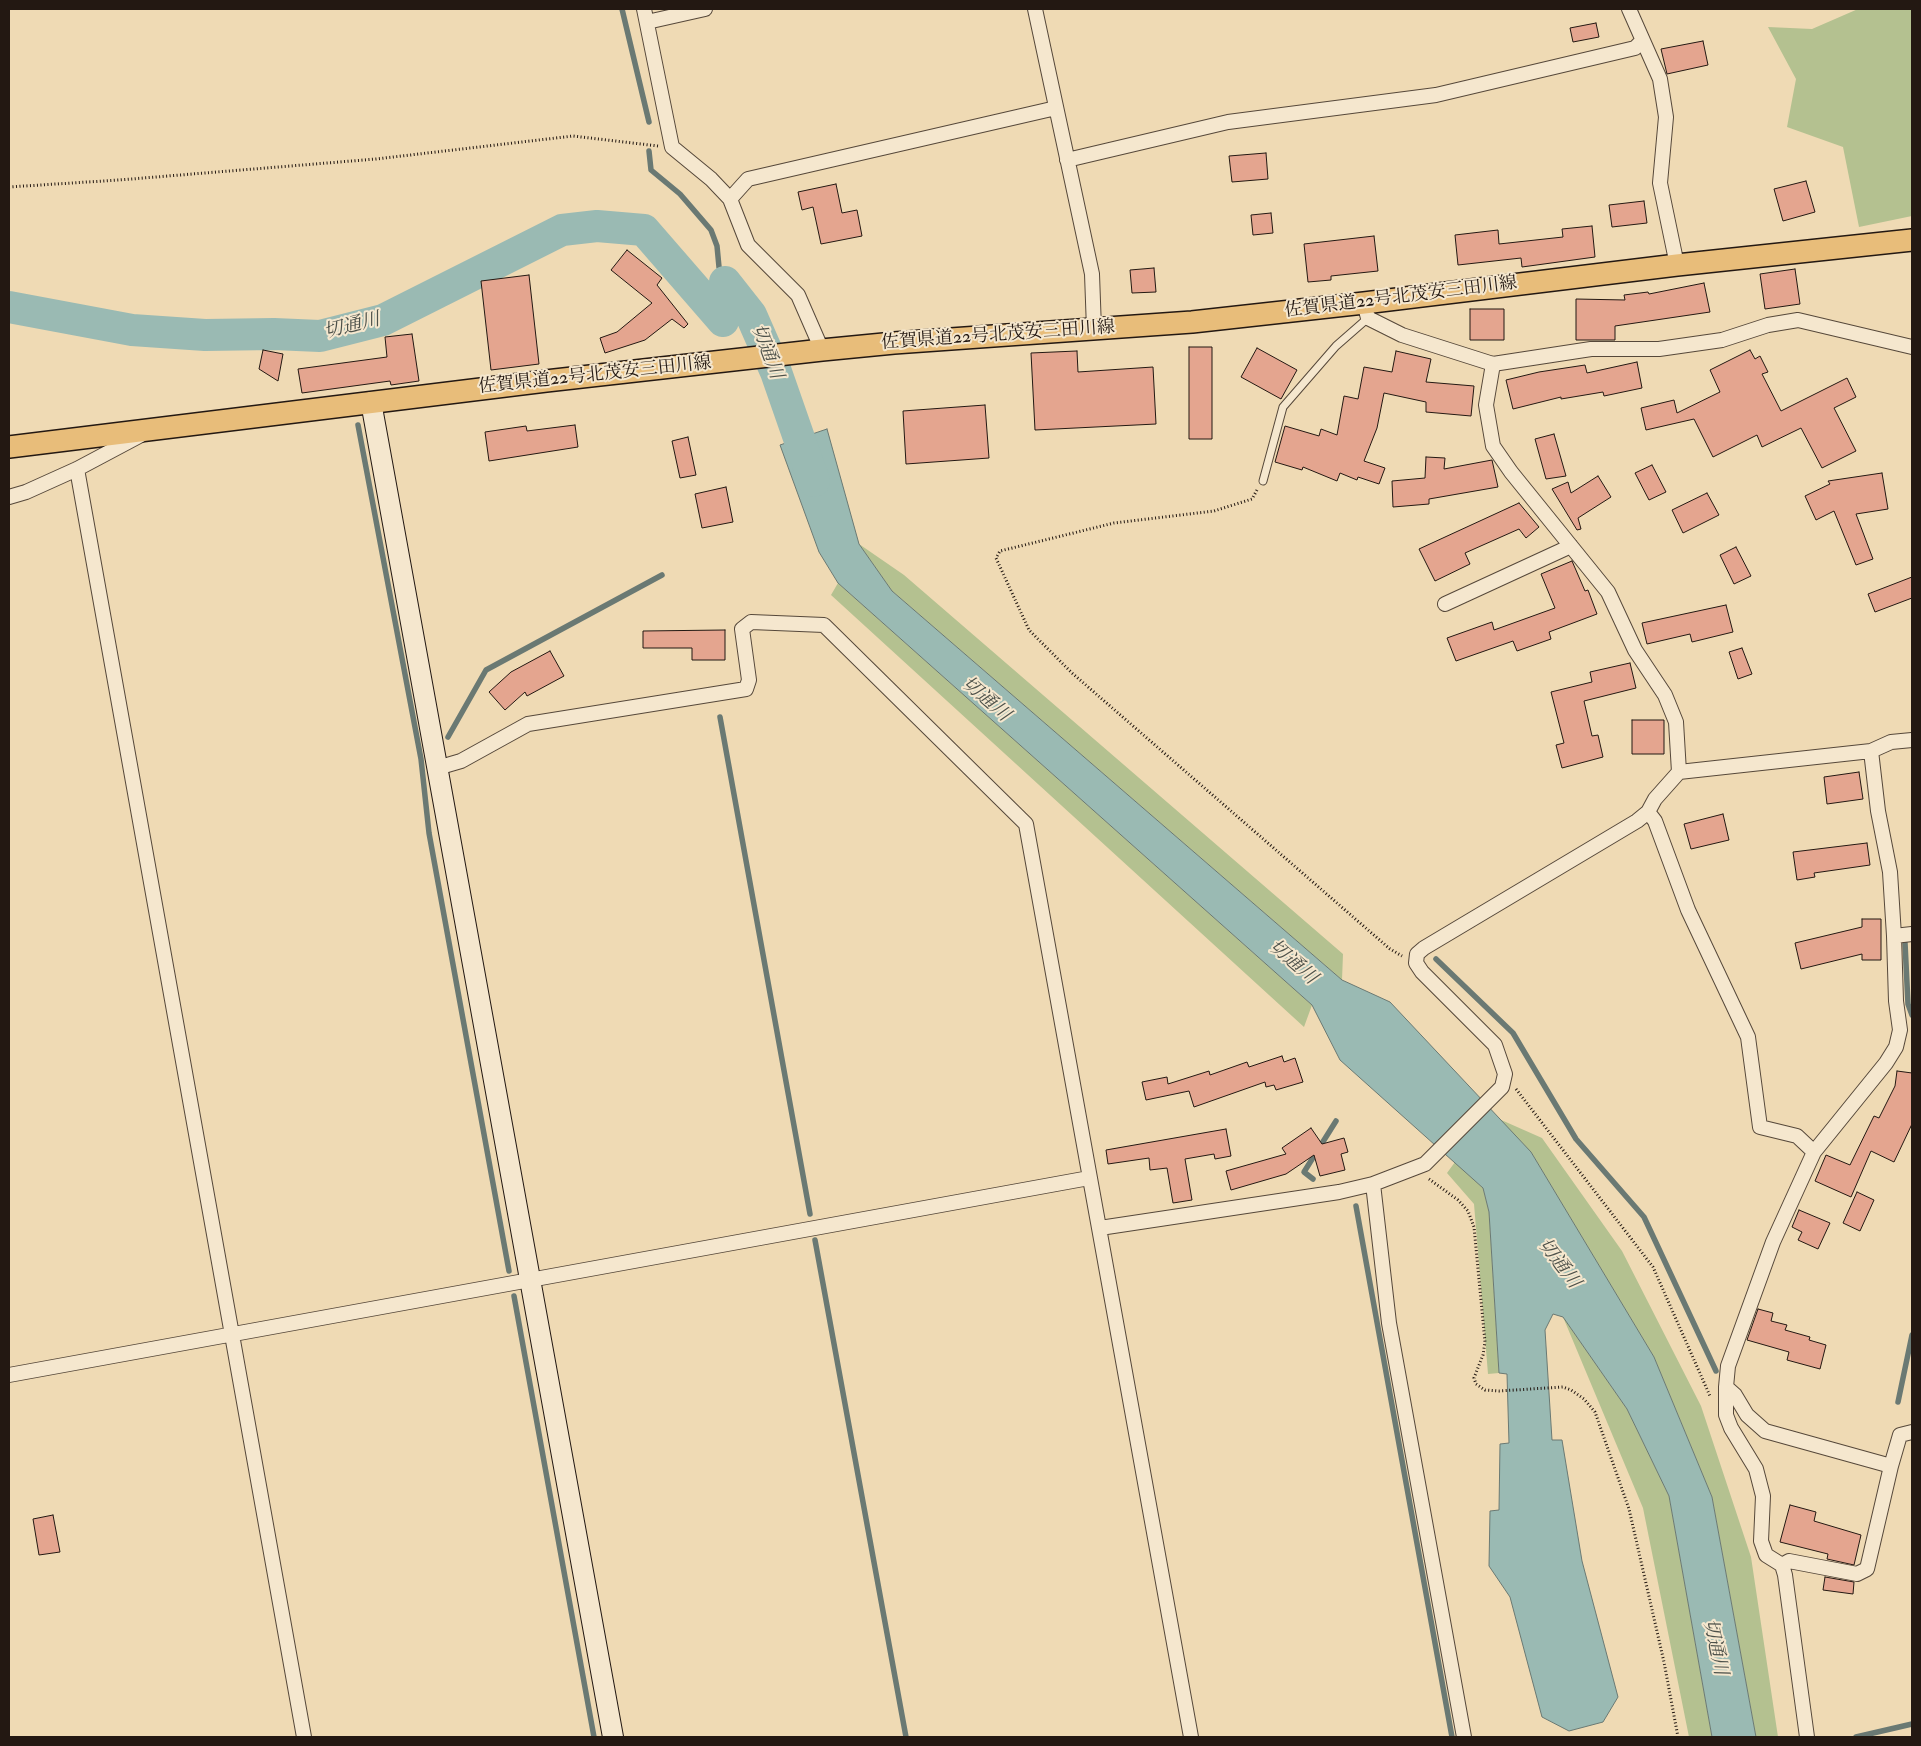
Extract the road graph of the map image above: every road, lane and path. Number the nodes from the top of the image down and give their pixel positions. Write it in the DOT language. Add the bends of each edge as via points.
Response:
graph roads {
  1 [pos="704,9"];
  2 [pos="1035,9"];
  3 [pos="1629,9"];
  4 [pos="645,15"];
  5 [pos="1642,41"];
  6 [pos="1056,108"];
  7 [pos="672,147"];
  8 [pos="1067,160"];
  9 [pos="9,187"];
  10 [pos="730,199"];
  11 [pos="1912,240"];
  12 [pos="1677,265"];
  13 [pos="1366,310"];
  14 [pos="1094,329"];
  15 [pos="1912,348"];
  16 [pos="817,350"];
  17 [pos="1493,364"];
  18 [pos="372,402"];
  19 [pos="151,430"];
  20 [pos="9,447"];
  21 [pos="77,469"];
  22 [pos="1263,481"];
  23 [pos="9,497"];
  24 [pos="1571,546"];
  25 [pos="1445,604"];
  26 [pos="1912,740"];
  27 [pos="1871,751"];
  28 [pos="437,768"];
  29 [pos="1679,772"];
  30 [pos="1648,812"];
  31 [pos="1912,934"];
  32 [pos="1894,936"];
  33 [pos="1416,963"];
  34 [pos="1503,1081"];
  35 [pos="1814,1152"];
  36 [pos="1419,1166"];
  37 [pos="1089,1178"];
  38 [pos="1373,1184"];
  39 [pos="1100,1228"];
  40 [pos="531,1280"];
  41 [pos="231,1334"];
  42 [pos="9,1375"];
  43 [pos="1726,1387"];
  44 [pos="1726,1415"];
  45 [pos="1912,1432"];
  46 [pos="1891,1466"];
  47 [pos="1782,1565"];
  48 [pos="304,1737"];
  49 [pos="613,1737"];
  50 [pos="1191,1737"];
  51 [pos="1464,1737"];
  52 [pos="1678,1737"];
  53 [pos="1807,1737"];
  1 -- 4 [label="street"];
  2 -- 6 [label="street"];
  3 -- 5 [label="street"];
  4 -- 7 [label="street"];
  5 -- 8 [label="street" via="1636,48 1436,95 1228,122"];
  5 -- 12 [label="street" via="1662,89 1666,117 1660,183"];
  6 -- 8 [label="street"];
  6 -- 10 [label="street" via="748,179"];
  7 -- 9 [label="path" via="573,136 376,159"];
  7 -- 10 [label="street"];
  8 -- 14 [label="street" via="1092,274"];
  10 -- 16 [label="street" via="748,245 798,295"];
  11 -- 12 [label="main road, 佐賀県道22号北茂安三田川線"];
  12 -- 13 [label="main road, 佐賀県道22号北茂安三田川線"];
  13 -- 14 [label="main road, 佐賀県道22号北茂安三田川線"];
  13 -- 17 [label="street" via="1402,335"];
  13 -- 22 [label="lane" via="1283,407"];
  14 -- 16 [label="main road, 佐賀県道22号北茂安三田川線"];
  15 -- 17 [label="street" via="1798,320 1768,325 1722,340 1659,349 1591,349"];
  16 -- 18 [label="main road, 佐賀県道22号北茂安三田川線"];
  17 -- 24 [label="street" via="1486,405 1493,446"];
  18 -- 19 [label="main road, 佐賀県道22号北茂安三田川線"];
  18 -- 28 [label="street"];
  19 -- 20 [label="main road, 佐賀県道22号北茂安三田川線"];
  19 -- 21 [label="street"];
  21 -- 23 [label="street"];
  21 -- 41 [label="street"];
  22 -- 33 [label="path" via="1252,499 1214,511 1114,523 1000,551 996,558 1029,630 1072,673 1390,949"];
  24 -- 25 [label="street"];
  24 -- 29 [label="street" via="1608,592 1636,650 1665,695 1676,722"];
  26 -- 27 [label="street" via="1891,742"];
  27 -- 29 [label="street"];
  27 -- 32 [label="street" via="1878,812 1890,872"];
  28 -- 37 [label="street" via="461,761 528,724 746,689 750,680 742,630 751,622 824,625 1026,824"];
  28 -- 40 [label="street"];
  29 -- 30 [label="street"];
  30 -- 33 [label="street" via="1606,841 1424,948"];
  30 -- 35 [label="street" via="1655,821 1688,910 1748,1037 1760,1127 1797,1136"];
  31 -- 32 [label="street"];
  32 -- 35 [label="street" via="1900,1030 1896,1047 1886,1064"];
  33 -- 34 [label="street" via="1495,1045"];
  34 -- 36 [label="street"];
  34 -- 44 [label="path" via="1653,1267 1713,1402"];
  35 -- 43 [label="street" via="1773,1242 1728,1366"];
  36 -- 38 [label="street"];
  36 -- 52 [label="path" via="1468,1211 1474,1227 1485,1342 1474,1378 1476,1384 1485,1390 1499,1392 1563,1387 1584,1398 1595,1412 1628,1509"];
  37 -- 39 [label="street"];
  37 -- 40 [label="street"];
  38 -- 39 [label="street"];
  38 -- 51 [label="street" via="1389,1323"];
  39 -- 50 [label="street"];
  40 -- 41 [label="street"];
  40 -- 49 [label="street"];
  41 -- 42 [label="street"];
  41 -- 48 [label="street"];
  43 -- 44 [label="street"];
  43 -- 46 [label="street" via="1747,1415 1766,1431"];
  44 -- 47 [label="street" via="1756,1470 1763,1496 1760,1541 1766,1555"];
  45 -- 46 [label="street" via="1900,1435"];
  46 -- 47 [label="street" via="1867,1569 1858,1574 1789,1561"];
  47 -- 53 [label="street"];
}
